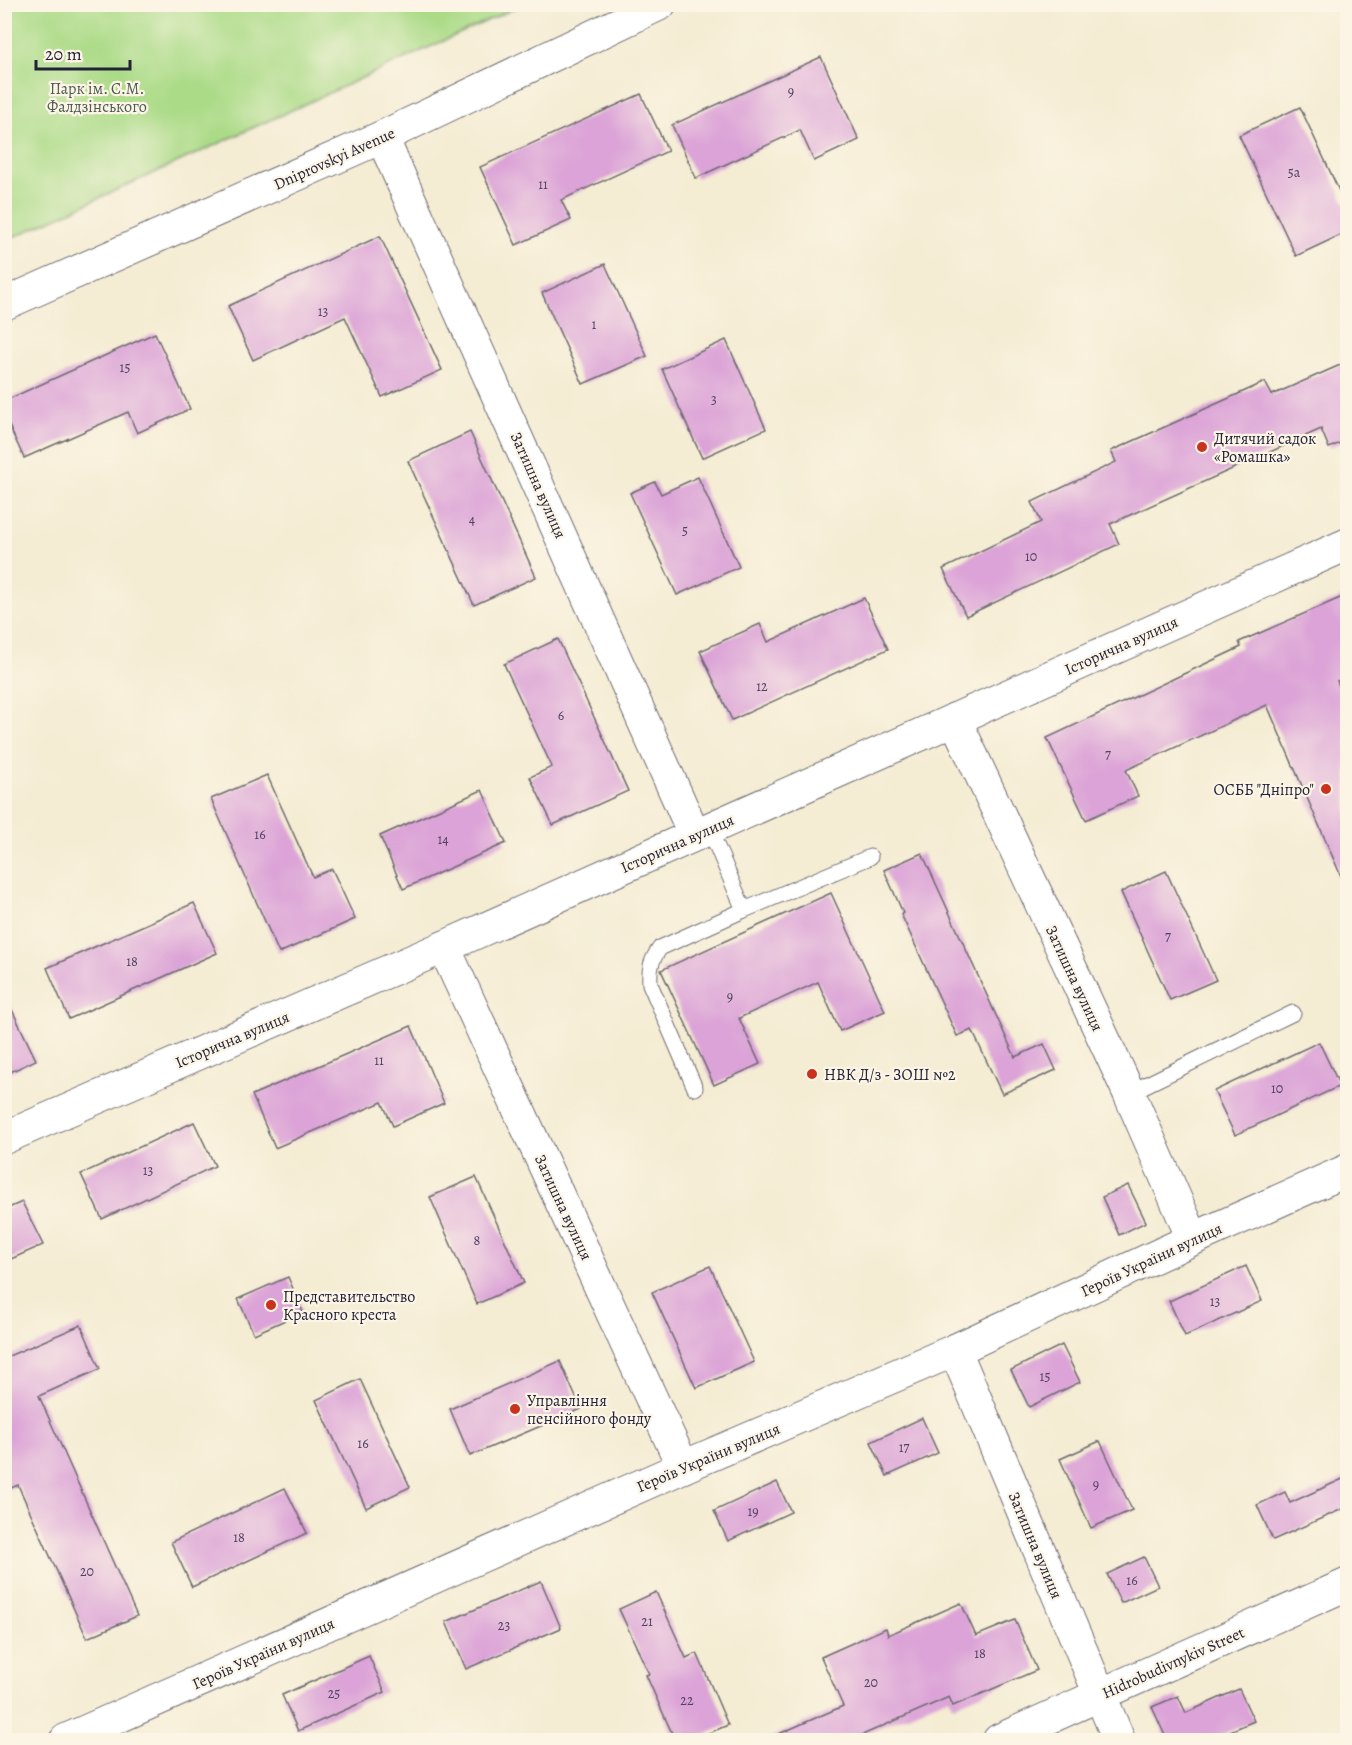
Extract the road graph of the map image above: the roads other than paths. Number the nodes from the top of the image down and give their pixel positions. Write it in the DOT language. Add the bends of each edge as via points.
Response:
graph roads {
  1 [pos="660,4"];
  2 [pos="382,136"];
  3 [pos="4,304"];
  4 [pos="1347,544"];
  5 [pos="955,719"];
  6 [pos="702,831"];
  7 [pos="870,857"];
  8 [pos="744,910"];
  9 [pos="444,947"];
  10 [pos="1293,1013"];
  11 [pos="695,1088"];
  12 [pos="1129,1094"];
  13 [pos="4,1138"];
  14 [pos="1347,1170"];
  15 [pos="1193,1239"];
  16 [pos="955,1350"];
  17 [pos="683,1467"];
  18 [pos="1347,1584"];
  19 [pos="1099,1696"];
  20 [pos="66,1740"];
  21 [pos="999,1740"];
  22 [pos="1119,1740"];
  1 -- 2 [label="street, Dniprovskyi Avenue"];
  2 -- 3 [label="street, Dniprovskyi Avenue"];
  2 -- 6 [label="street, Затишна вулиця"];
  4 -- 5 [label="street, Історична вулиця"];
  5 -- 6 [label="street, Історична вулиця"];
  5 -- 12 [label="street, Затишна вулиця"];
  6 -- 8 [label="lane"];
  6 -- 9 [label="street, Історична вулиця"];
  7 -- 8 [label="lane"];
  8 -- 11 [label="lane" via="660,948 652,958 650,984"];
  9 -- 13 [label="street, Історична вулиця"];
  9 -- 17 [label="street, Затишна вулиця"];
  10 -- 12 [label="lane"];
  12 -- 15 [label="street, Затишна вулиця"];
  14 -- 15 [label="street, Героїв України вулиця"];
  15 -- 16 [label="street, Героїв України вулиця"];
  16 -- 17 [label="street, Героїв України вулиця"];
  16 -- 19 [label="street, Затишна вулиця"];
  17 -- 20 [label="street, Героїв України вулиця"];
  18 -- 19 [label="street, Hidrobudivnykiv Street"];
  19 -- 21 [label="street, Hidrobudivnykiv Street"];
  19 -- 22 [label="street, Затишна вулиця"];
}
